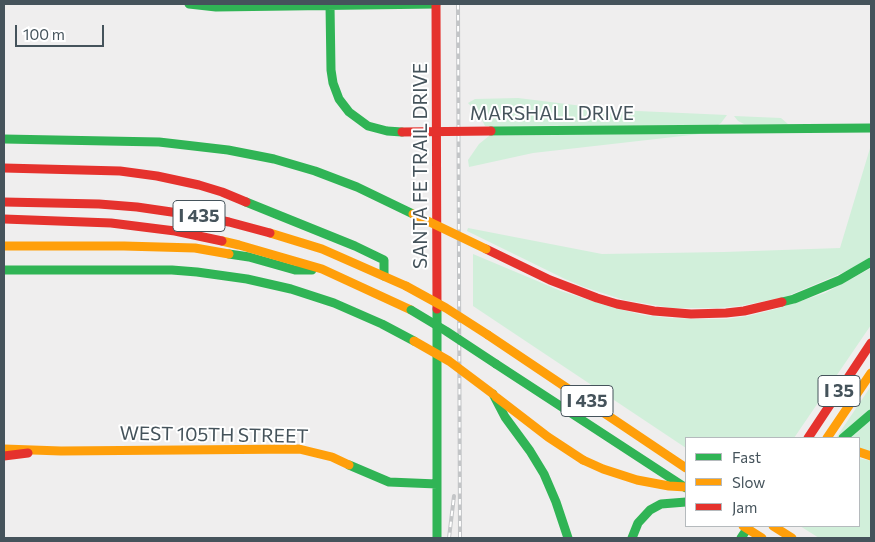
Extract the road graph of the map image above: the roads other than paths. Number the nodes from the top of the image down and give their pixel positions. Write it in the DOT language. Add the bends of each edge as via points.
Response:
graph roads {
  1 [pos="189,4"];
  2 [pos="436,4"];
  3 [pos="330,6"];
  4 [pos="871,128"];
  5 [pos="4,137"];
  6 [pos="4,168"];
  7 [pos="4,202"];
  8 [pos="4,220"];
  9 [pos="4,246"];
  10 [pos="871,262"];
  11 [pos="322,269"];
  12 [pos="4,270"];
  13 [pos="384,276"];
  14 [pos="871,343"];
  15 [pos="871,372"];
  16 [pos="492,394"];
  17 [pos="871,414"];
  18 [pos="809,437"];
  19 [pos="828,437"];
  20 [pos="843,437"];
  21 [pos="4,449"];
  22 [pos="45,451"];
  23 [pos="4,456"];
  24 [pos="685,467"];
  25 [pos="437,484"];
  26 [pos="685,487"];
  27 [pos="685,488"];
  28 [pos="685,502"];
  29 [pos="744,527"];
  30 [pos="748,527"];
  31 [pos="768,527"];
  32 [pos="775,527"];
  33 [pos="437,538"];
  34 [pos="568,538"];
  35 [pos="632,538"];
  36 [pos="741,538"];
  37 [pos="761,538"];
  38 [pos="792,538"];
  1 -- 3 [label="main road" via="216,7"];
  2 -- 3 [label="main road"];
  2 -- 25 [label="main road, SANTA FE TRAIL DRIVE"];
  3 -- 4 [label="main road, MARSHALL DRIVE, bridge" via="331,70 339,99 349,112 378,129 402,132"];
  5 -- 10 [label="main road, bridge" via="159,142 274,159 357,187 550,280 617,304 654,311 691,314 761,308 794,299 840,280"];
  6 -- 13 [label="main road" via="120,171 199,185 356,246 384,260"];
  7 -- 13 [label="main road, I 435" via="99,204 207,217 290,238"];
  8 -- 11 [label="main road, I 435" via="80,221 175,231"];
  9 -- 11 [label="main road" via="195,248 249,257 295,270"];
  11 -- 26 [label="main road, I 435, bridge" via="411,310 446,331"];
  12 -- 16 [label="main road, bridge" via="172,270 247,279 291,289 382,324 449,361"];
  13 -- 24 [label="main road, I 435, bridge" via="446,308"];
  14 -- 18 [label="main road, I 35"];
  15 -- 19 [label="main road, I 35"];
  16 -- 27 [label="main road, bridge" via="583,460 637,480"];
  16 -- 34 [label="main road" via="544,474"];
  17 -- 20 [label="main road"];
  21 -- 22 [label="main road, WEST 105TH STREET"];
  22 -- 23 [label="main road, WEST 105TH STREET"];
  22 -- 25 [label="main road, WEST 105TH STREET" via="299,449 332,457 389,482"];
  25 -- 33 [label="main road, SANTA FE TRAIL DRIVE"];
  28 -- 35 [label="main road" via="661,504 650,510 638,523"];
  29 -- 37 [label="main road, bridge"];
  30 -- 36 [label="main road"];
  31 -- 37 [label="main road"];
  32 -- 38 [label="main road"];
}
